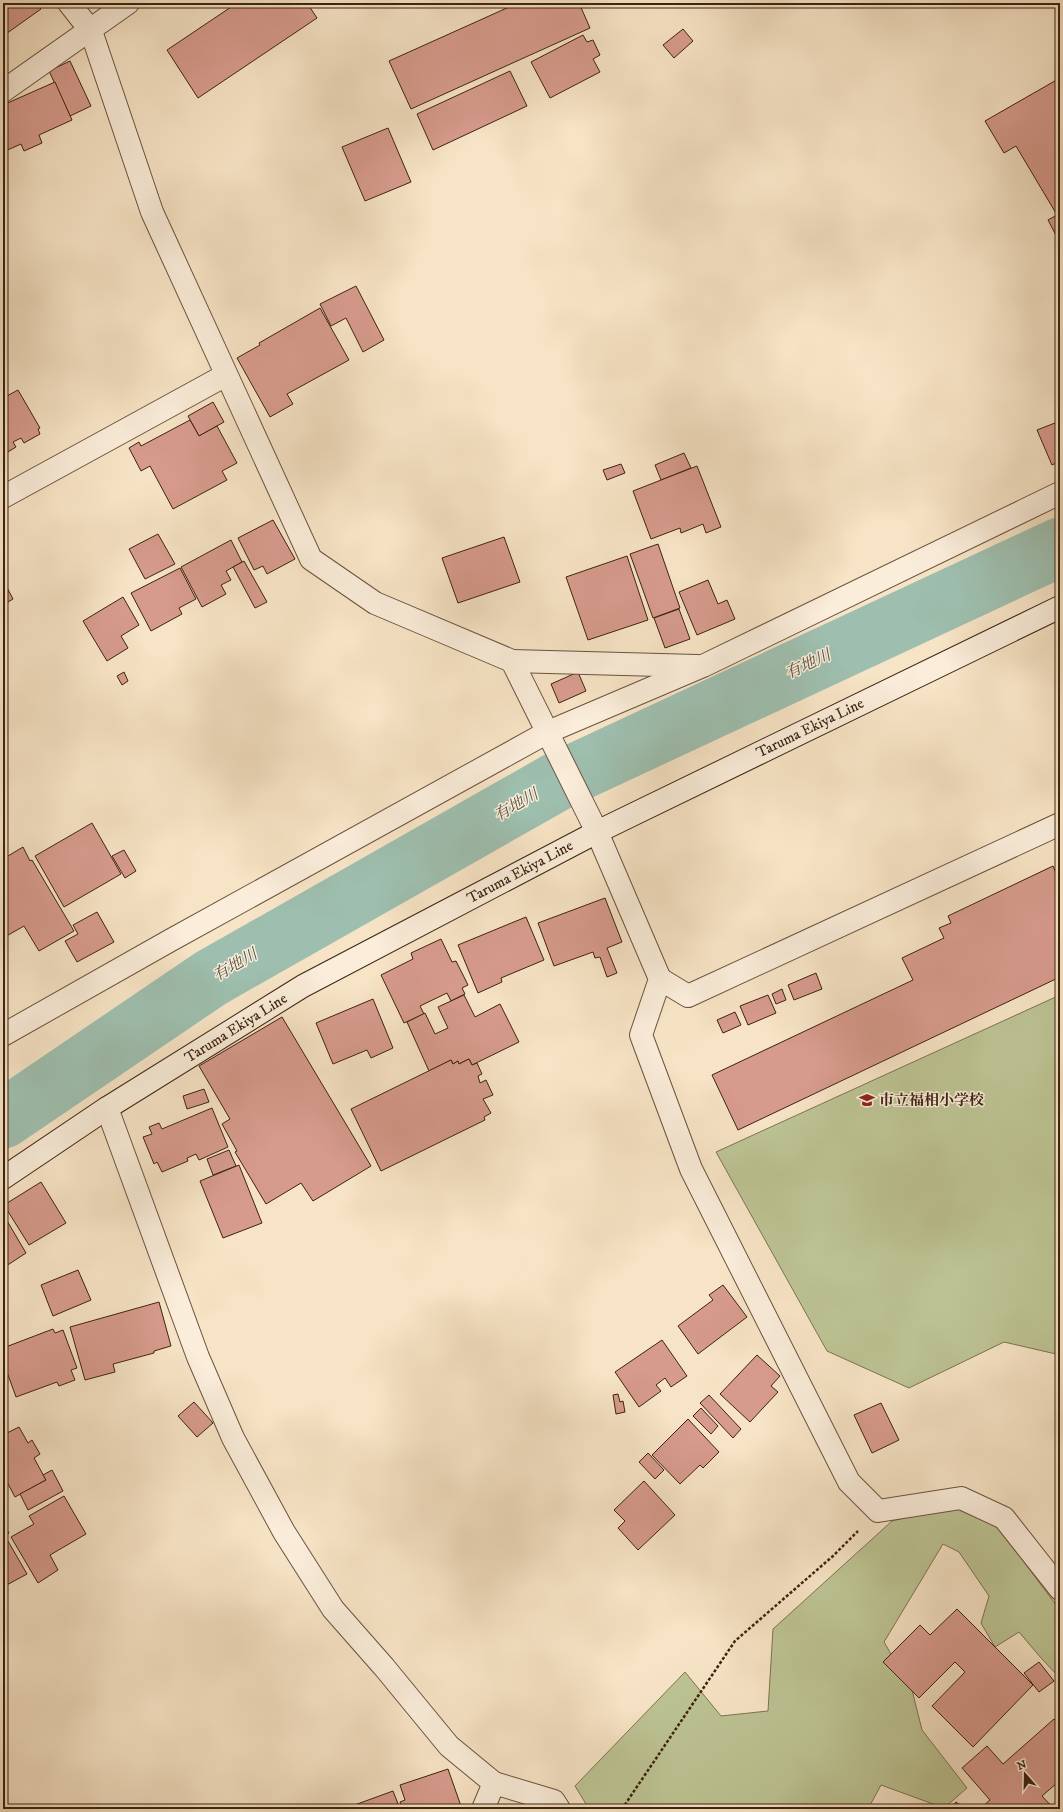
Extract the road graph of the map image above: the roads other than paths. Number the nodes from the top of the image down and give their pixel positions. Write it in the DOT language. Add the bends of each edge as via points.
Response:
graph roads {
  1 [pos="70,3"];
  2 [pos="128,3"];
  3 [pos="91,31"];
  4 [pos="3,91"];
  5 [pos="226,375"];
  6 [pos="1060,493"];
  7 [pos="3,497"];
  8 [pos="1060,607"];
  9 [pos="512,661"];
  10 [pos="703,666"];
  11 [pos="548,732"];
  12 [pos="1060,824"];
  13 [pos="597,832"];
  14 [pos="660,979"];
  15 [pos="3,1035"];
  16 [pos="107,1108"];
  17 [pos="3,1178"];
  18 [pos="1060,1589"];
  19 [pos="494,1783"];
  20 [pos="483,1809"];
  21 [pos="559,1809"];
  1 -- 3 [label="street"];
  2 -- 3 [label="street"];
  3 -- 4 [label="street"];
  3 -- 5 [label="street" via="152,212"];
  5 -- 7 [label="street"];
  5 -- 9 [label="street" via="311,559 375,604"];
  6 -- 10 [label="street"];
  8 -- 13 [label="street, Taruma Ekiya Line"];
  9 -- 10 [label="street"];
  9 -- 11 [label="street"];
  10 -- 11 [label="street"];
  11 -- 13 [label="street"];
  11 -- 15 [label="street"];
  12 -- 14 [label="street" via="688,996"];
  13 -- 14 [label="street"];
  13 -- 16 [label="street, Taruma Ekiya Line" via="303,986"];
  14 -- 18 [label="street" via="641,1035 691,1169 849,1482 878,1512 961,1498 1004,1518"];
  16 -- 17 [label="street, Taruma Ekiya Line"];
  16 -- 19 [label="street" via="198,1357 233,1438 284,1532 333,1609 449,1746"];
  19 -- 20 [label="street"];
  19 -- 21 [label="street" via="554,1800"];
}
